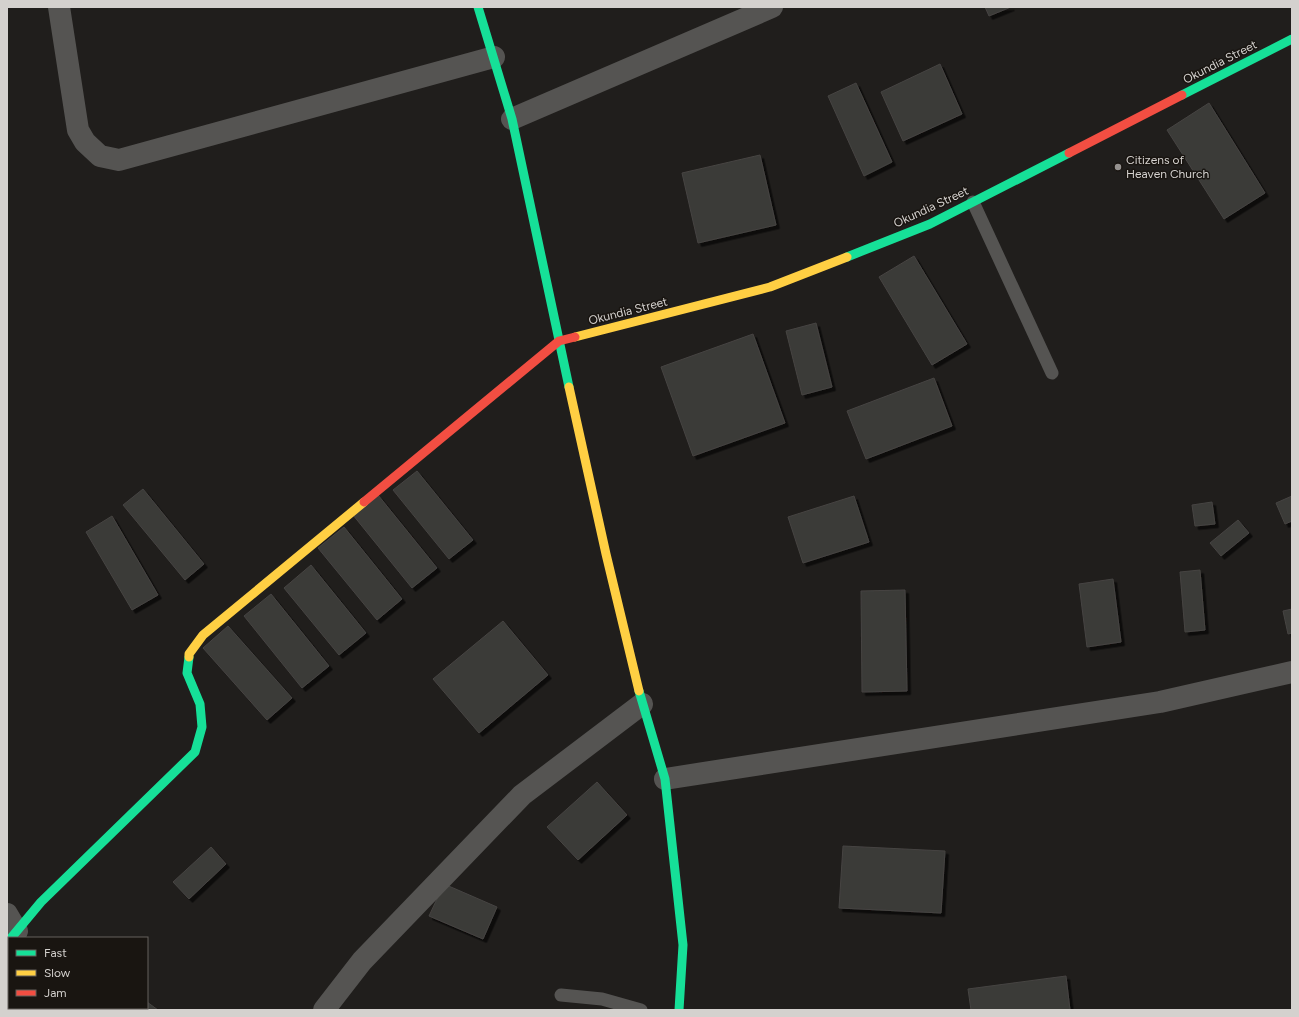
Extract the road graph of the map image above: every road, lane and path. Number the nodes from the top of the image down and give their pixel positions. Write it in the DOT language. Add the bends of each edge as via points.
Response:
graph roads {
  1 [pos="59,7"];
  2 [pos="478,7"];
  3 [pos="772,7"];
  4 [pos="1292,39"];
  5 [pos="494,57"];
  6 [pos="512,119"];
  7 [pos="973,202"];
  8 [pos="559,340"];
  9 [pos="1052,373"];
  10 [pos="1292,672"];
  11 [pos="642,704"];
  12 [pos="665,779"];
  13 [pos="10,933"];
  14 [pos="561,995"];
  15 [pos="324,1010"];
  16 [pos="641,1010"];
  17 [pos="679,1010"];
  1 -- 5 [label="street" via="78,130 85,142 100,156 119,160"];
  2 -- 5 [label="street"];
  3 -- 6 [label="street"];
  4 -- 7 [label="street, Okundia Street"];
  5 -- 6 [label="street"];
  6 -- 8 [label="street"];
  7 -- 8 [label="street, Okundia Street" via="930,224 770,287"];
  7 -- 9 [label="lane"];
  8 -- 11 [label="street"];
  8 -- 13 [label="street" via="203,635 189,654 187,673 200,704 202,727 195,752"];
  10 -- 12 [label="street" via="1160,702"];
  11 -- 12 [label="street"];
  11 -- 15 [label="street" via="522,796 362,961"];
  12 -- 17 [label="street" via="683,945"];
  14 -- 16 [label="lane" via="602,999"];
}
